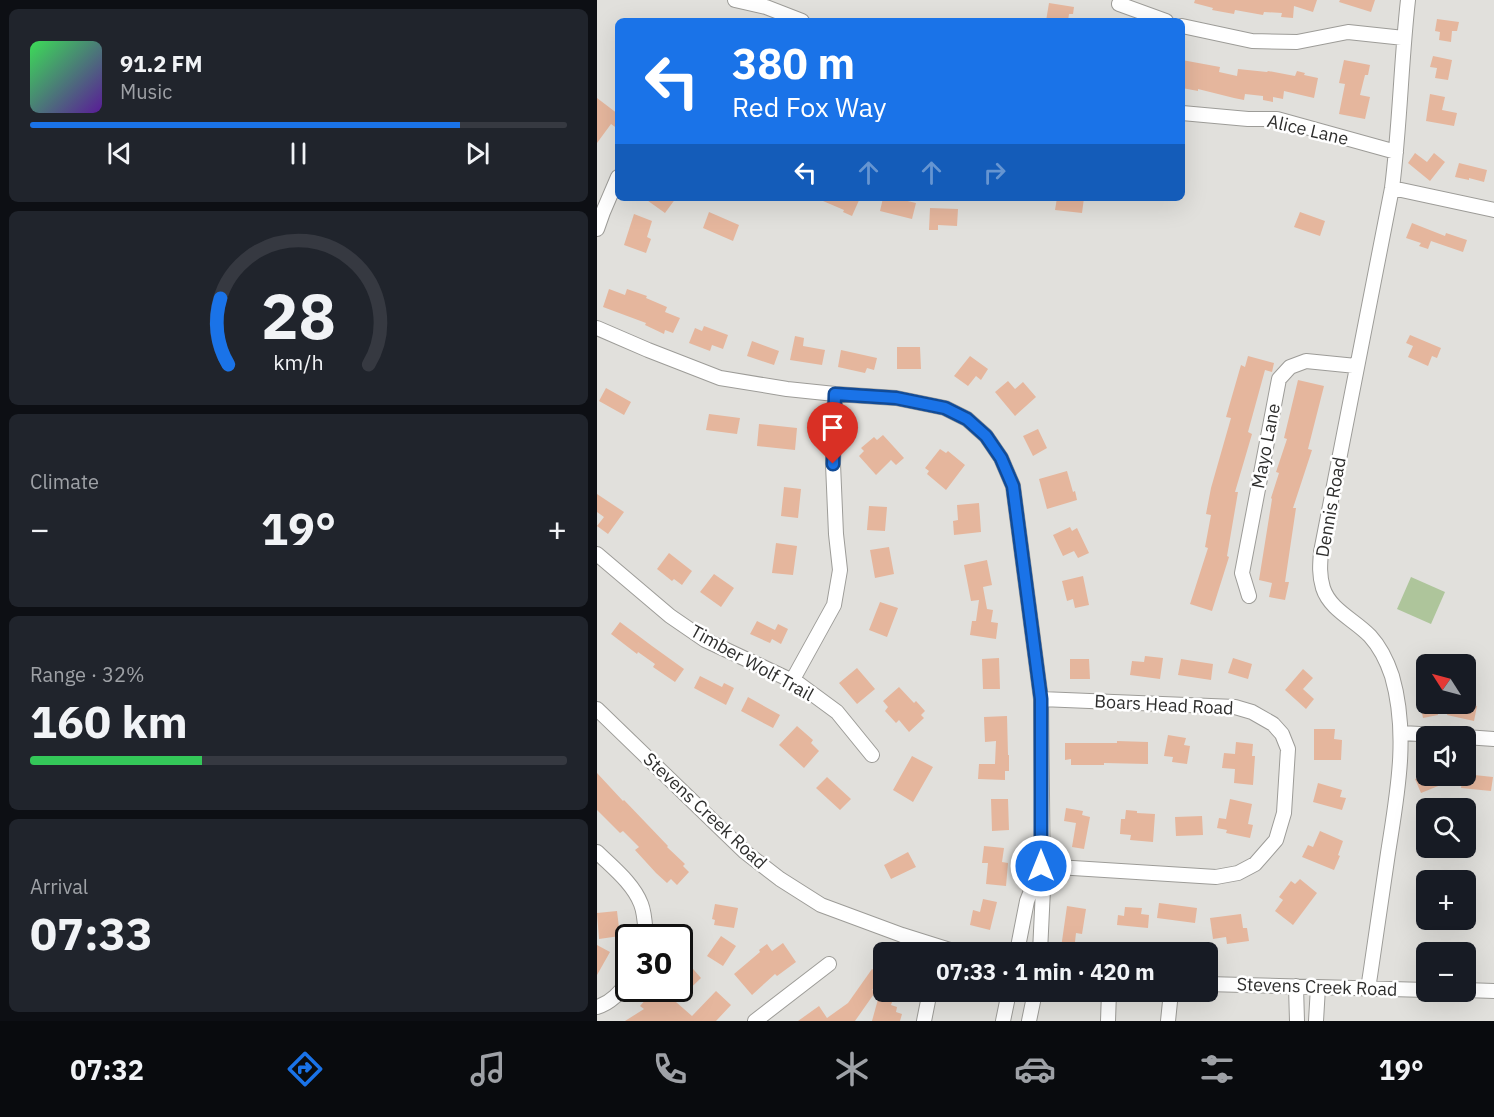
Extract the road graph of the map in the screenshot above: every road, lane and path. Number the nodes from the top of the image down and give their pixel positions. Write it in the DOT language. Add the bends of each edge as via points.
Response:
graph roads {
  1 [pos="735,0"];
  2 [pos="1408,0"];
  3 [pos="1119,4"];
  4 [pos="794,18"];
  5 [pos="1158,18"];
  6 [pos="1185,27"];
  7 [pos="1404,38"];
  8 [pos="1185,113"];
  9 [pos="1396,152"];
  10 [pos="615,184"];
  11 [pos="1392,188"];
  12 [pos="1494,210"];
  13 [pos="597,229"];
  14 [pos="597,328"];
  15 [pos="1356,366"];
  16 [pos="835,394"];
  17 [pos="597,554"];
  18 [pos="1249,596"];
  19 [pos="792,681"];
  20 [pos="1041,699"];
  21 [pos="597,709"];
  22 [pos="1401,733"];
  23 [pos="1416,734"];
  24 [pos="1476,738"];
  25 [pos="1494,739"];
  26 [pos="872,755"];
  27 [pos="597,852"];
  28 [pos="1041,866"];
  29 [pos="1023,922"];
  30 [pos="645,924"];
  31 [pos="1041,925"];
  32 [pos="924,942"];
  33 [pos="1019,942"];
  34 [pos="1040,942"];
  35 [pos="829,964"];
  36 [pos="1218,984"];
  37 [pos="1296,986"];
  38 [pos="1318,987"];
  39 [pos="1368,989"];
  40 [pos="1416,990"];
  41 [pos="1476,990"];
  42 [pos="1494,991"];
  43 [pos="615,997"];
  44 [pos="928,1002"];
  45 [pos="1007,1002"];
  46 [pos="1033,1002"];
  47 [pos="1109,1002"];
  48 [pos="1170,1002"];
  49 [pos="597,1007"];
  50 [pos="755,1021"];
  51 [pos="924,1021"];
  52 [pos="1003,1021"];
  53 [pos="1029,1021"];
  54 [pos="1108,1021"];
  55 [pos="1168,1021"];
  56 [pos="1297,1021"];
  57 [pos="1317,1021"];
  1 -- 4 [label="street"];
  2 -- 7 [label="street, Dennis Road"];
  3 -- 5 [label="street"];
  6 -- 7 [label="street" via="1252,41 1297,42 1348,32"];
  7 -- 9 [label="street, Dennis Road"];
  8 -- 9 [label="street, Alice Lane" via="1277,119"];
  9 -- 11 [label="street, Dennis Road"];
  10 -- 13 [label="street"];
  11 -- 12 [label="street"];
  11 -- 15 [label="street, Dennis Road"];
  14 -- 16 [label="street" via="720,378"];
  15 -- 18 [label="street, Mayo Lane" via="1306,361 1290,367 1279,379 1242,573"];
  15 -- 22 [label="street, Dennis Road" via="1320,573 1334,606 1370,636 1383,653 1392,676"];
  16 -- 19 [label="street" via="833,464 840,570 834,605"];
  16 -- 20 [label="street" via="896,398 945,408 967,419 986,436 1001,458 1013,486"];
  17 -- 19 [label="street, Timber Wolf Trail" via="670,616 705,640"];
  19 -- 26 [label="street, Timber Wolf Trail" via="837,712"];
  20 -- 28 [label="street"];
  20 -- 28 [label="street, Boars Head Road" via="1235,708 1273,724 1288,748 1284,813 1275,840 1255,864 1238,873 1216,877"];
  21 -- 32 [label="street, Stevens Creek Road" via="745,852 780,879 821,904"];
  22 -- 23 [label="street"];
  22 -- 39 [label="street, Dennis Road" via="1397,789"];
  24 -- 25 [label="street"];
  27 -- 30 [label="street" via="629,884 641,903"];
  28 -- 29 [label="street"];
  28 -- 31 [label="street"];
  29 -- 31 [label="street"];
  29 -- 33 [label="street"];
  31 -- 34 [label="street"];
  35 -- 50 [label="street"];
  36 -- 37 [label="street, Stevens Creek Road"];
  37 -- 38 [label="street, Stevens Creek Road"];
  37 -- 56 [label="street"];
  38 -- 39 [label="street, Stevens Creek Road"];
  38 -- 57 [label="street"];
  39 -- 40 [label="street, Stevens Creek Road"];
  41 -- 42 [label="street"];
  43 -- 49 [label="street"];
  44 -- 51 [label="street"];
  45 -- 52 [label="street"];
  46 -- 53 [label="street"];
  47 -- 54 [label="street"];
  48 -- 55 [label="street"];
}
